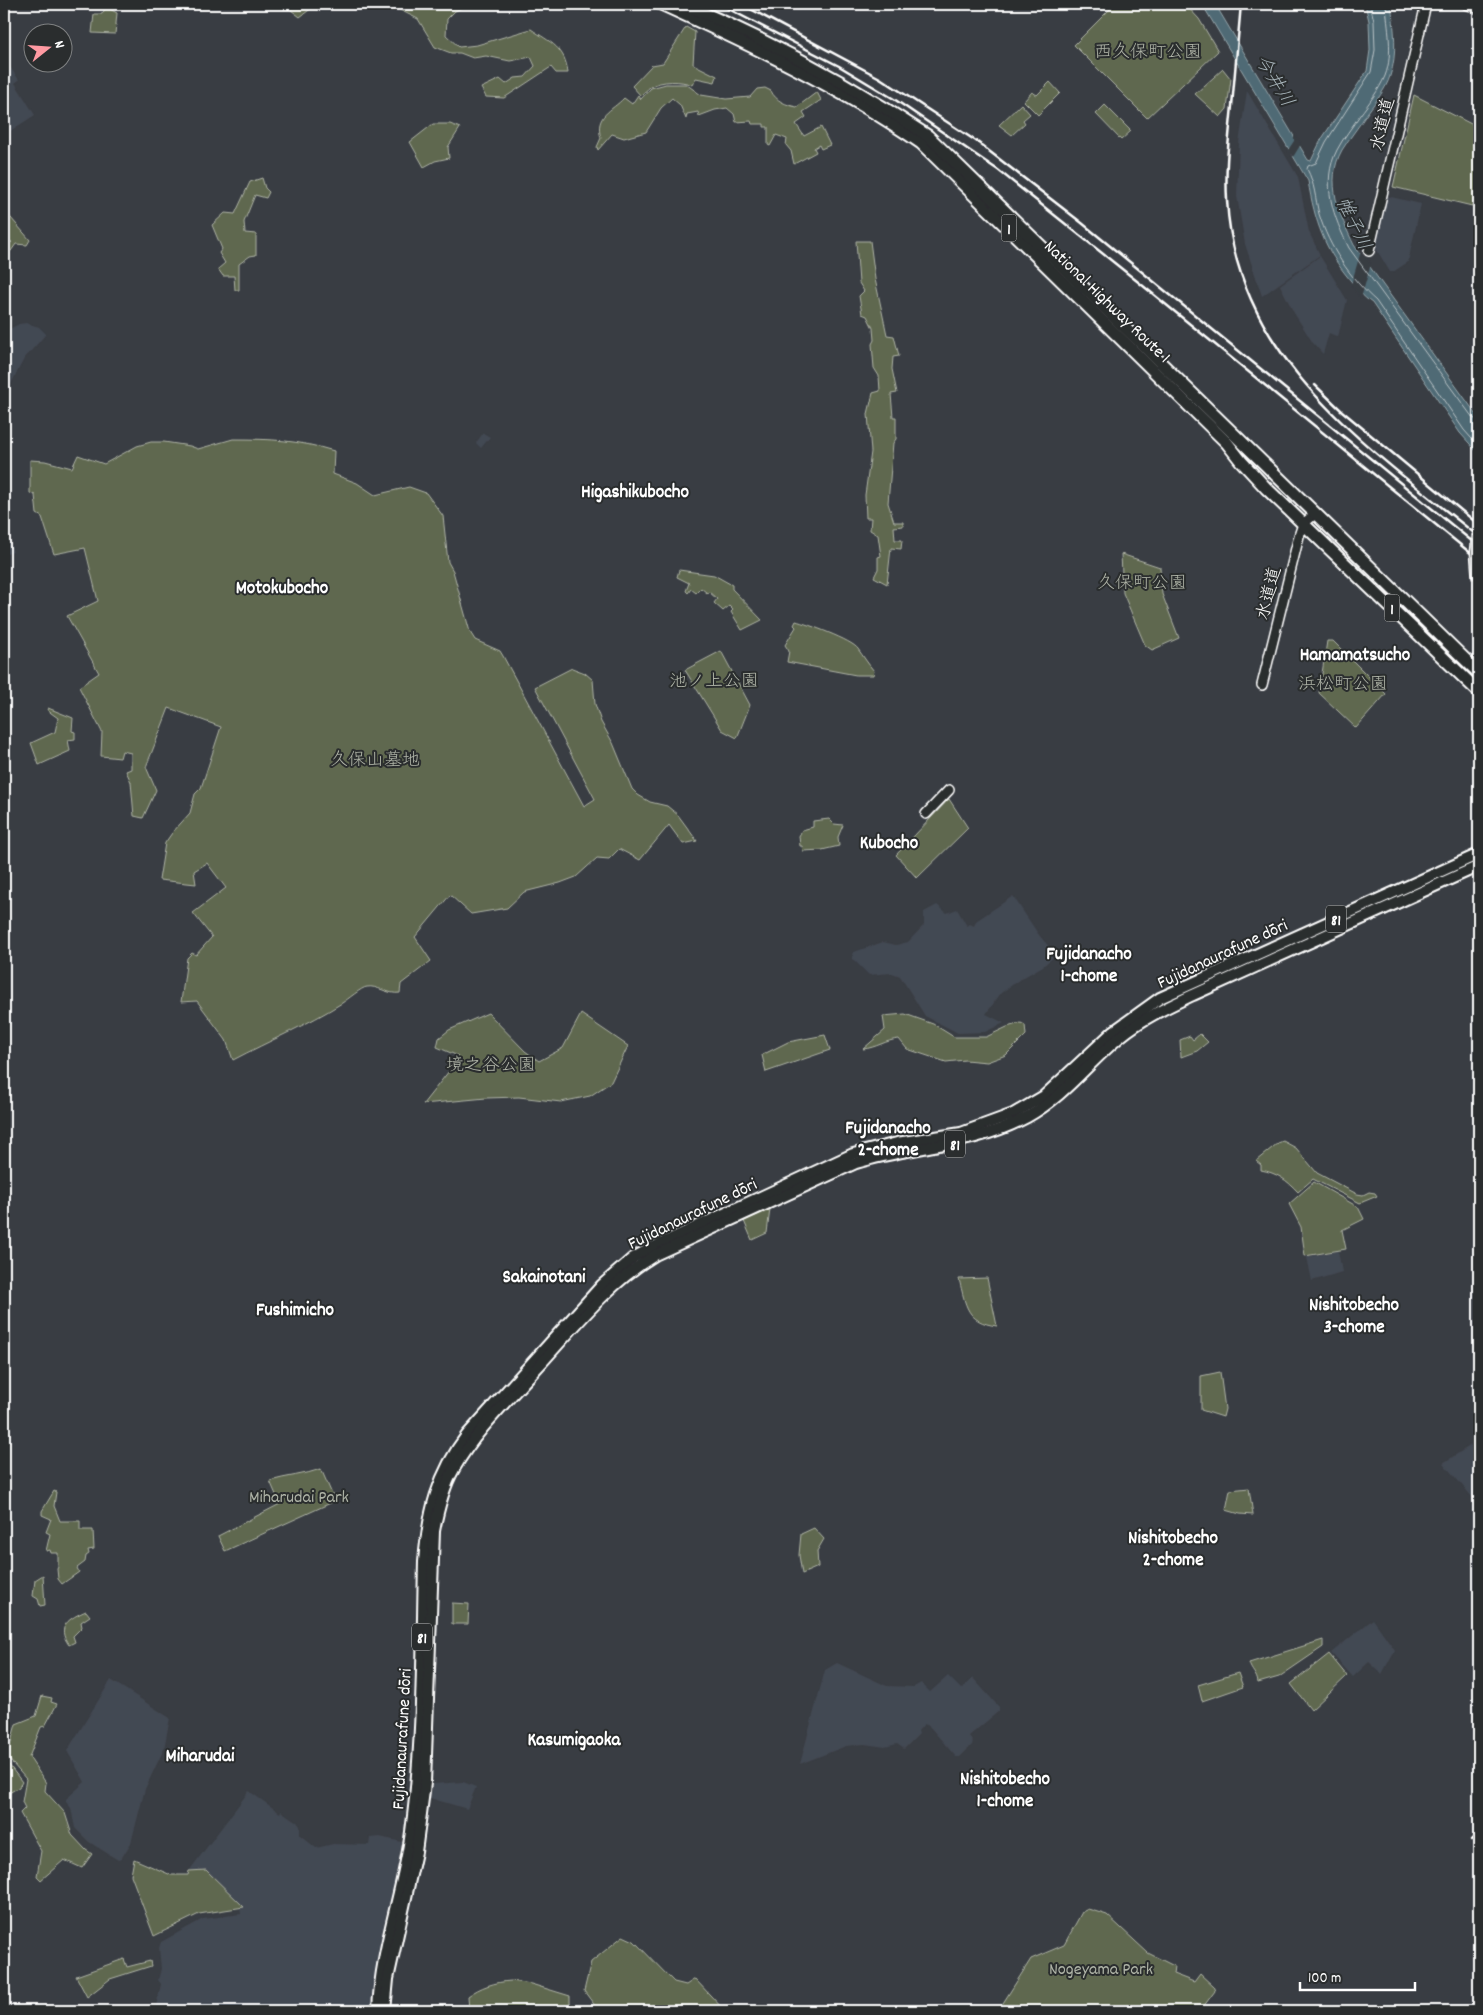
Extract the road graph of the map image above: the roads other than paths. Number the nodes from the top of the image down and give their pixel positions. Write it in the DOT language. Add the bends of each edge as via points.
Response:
graph roads {
  1 [pos="661,4"];
  2 [pos="683,4"];
  3 [pos="1426,4"];
  4 [pos="1466,4"];
  5 [pos="1479,10"];
  6 [pos="1369,250"];
  7 [pos="1315,514"];
  8 [pos="1304,524"];
  9 [pos="1479,535"];
  10 [pos="1479,579"];
  11 [pos="1479,673"];
  12 [pos="1262,685"];
  13 [pos="1479,692"];
  14 [pos="949,790"];
  15 [pos="926,814"];
  16 [pos="1479,854"];
  17 [pos="1479,866"];
  18 [pos="378,2011"];
  19 [pos="386,2011"];
  1 -- 8 [label="highway, National Highway Route 1 / 1" via="777,57 890,121 921,143 1221,436 1241,461"];
  2 -- 7 [label="highway, National Highway Route 1 / 1" via="793,55 928,136"];
  3 -- 6 [label="street, 水道道"];
  4 -- 5 [label="street"];
  7 -- 8 [label="street, 水道道"];
  7 -- 11 [label="highway, National Highway Route 1 / 1"];
  8 -- 12 [label="street, 水道道"];
  8 -- 13 [label="highway, National Highway Route 1 / 1"];
  9 -- 10 [label="highway, bridge"];
  14 -- 15 [label="street"];
  16 -- 18 [label="main road, Fujidanaurafune dōri / 81" via="1160,998 1114,1031 1050,1091 1013,1114 961,1133 853,1154 651,1248 619,1269 596,1291 472,1430 452,1456 435,1496 424,1562 417,1768 411,1833 380,1980"];
  17 -- 19 [label="main road, Fujidanaurafune dōri / 81" via="1148,1017 1122,1035 1051,1100 1020,1120 957,1143 880,1155 856,1163 655,1255 603,1295 472,1439 443,1496 434,1531 425,1783 416,1852 388,1979"];
}
